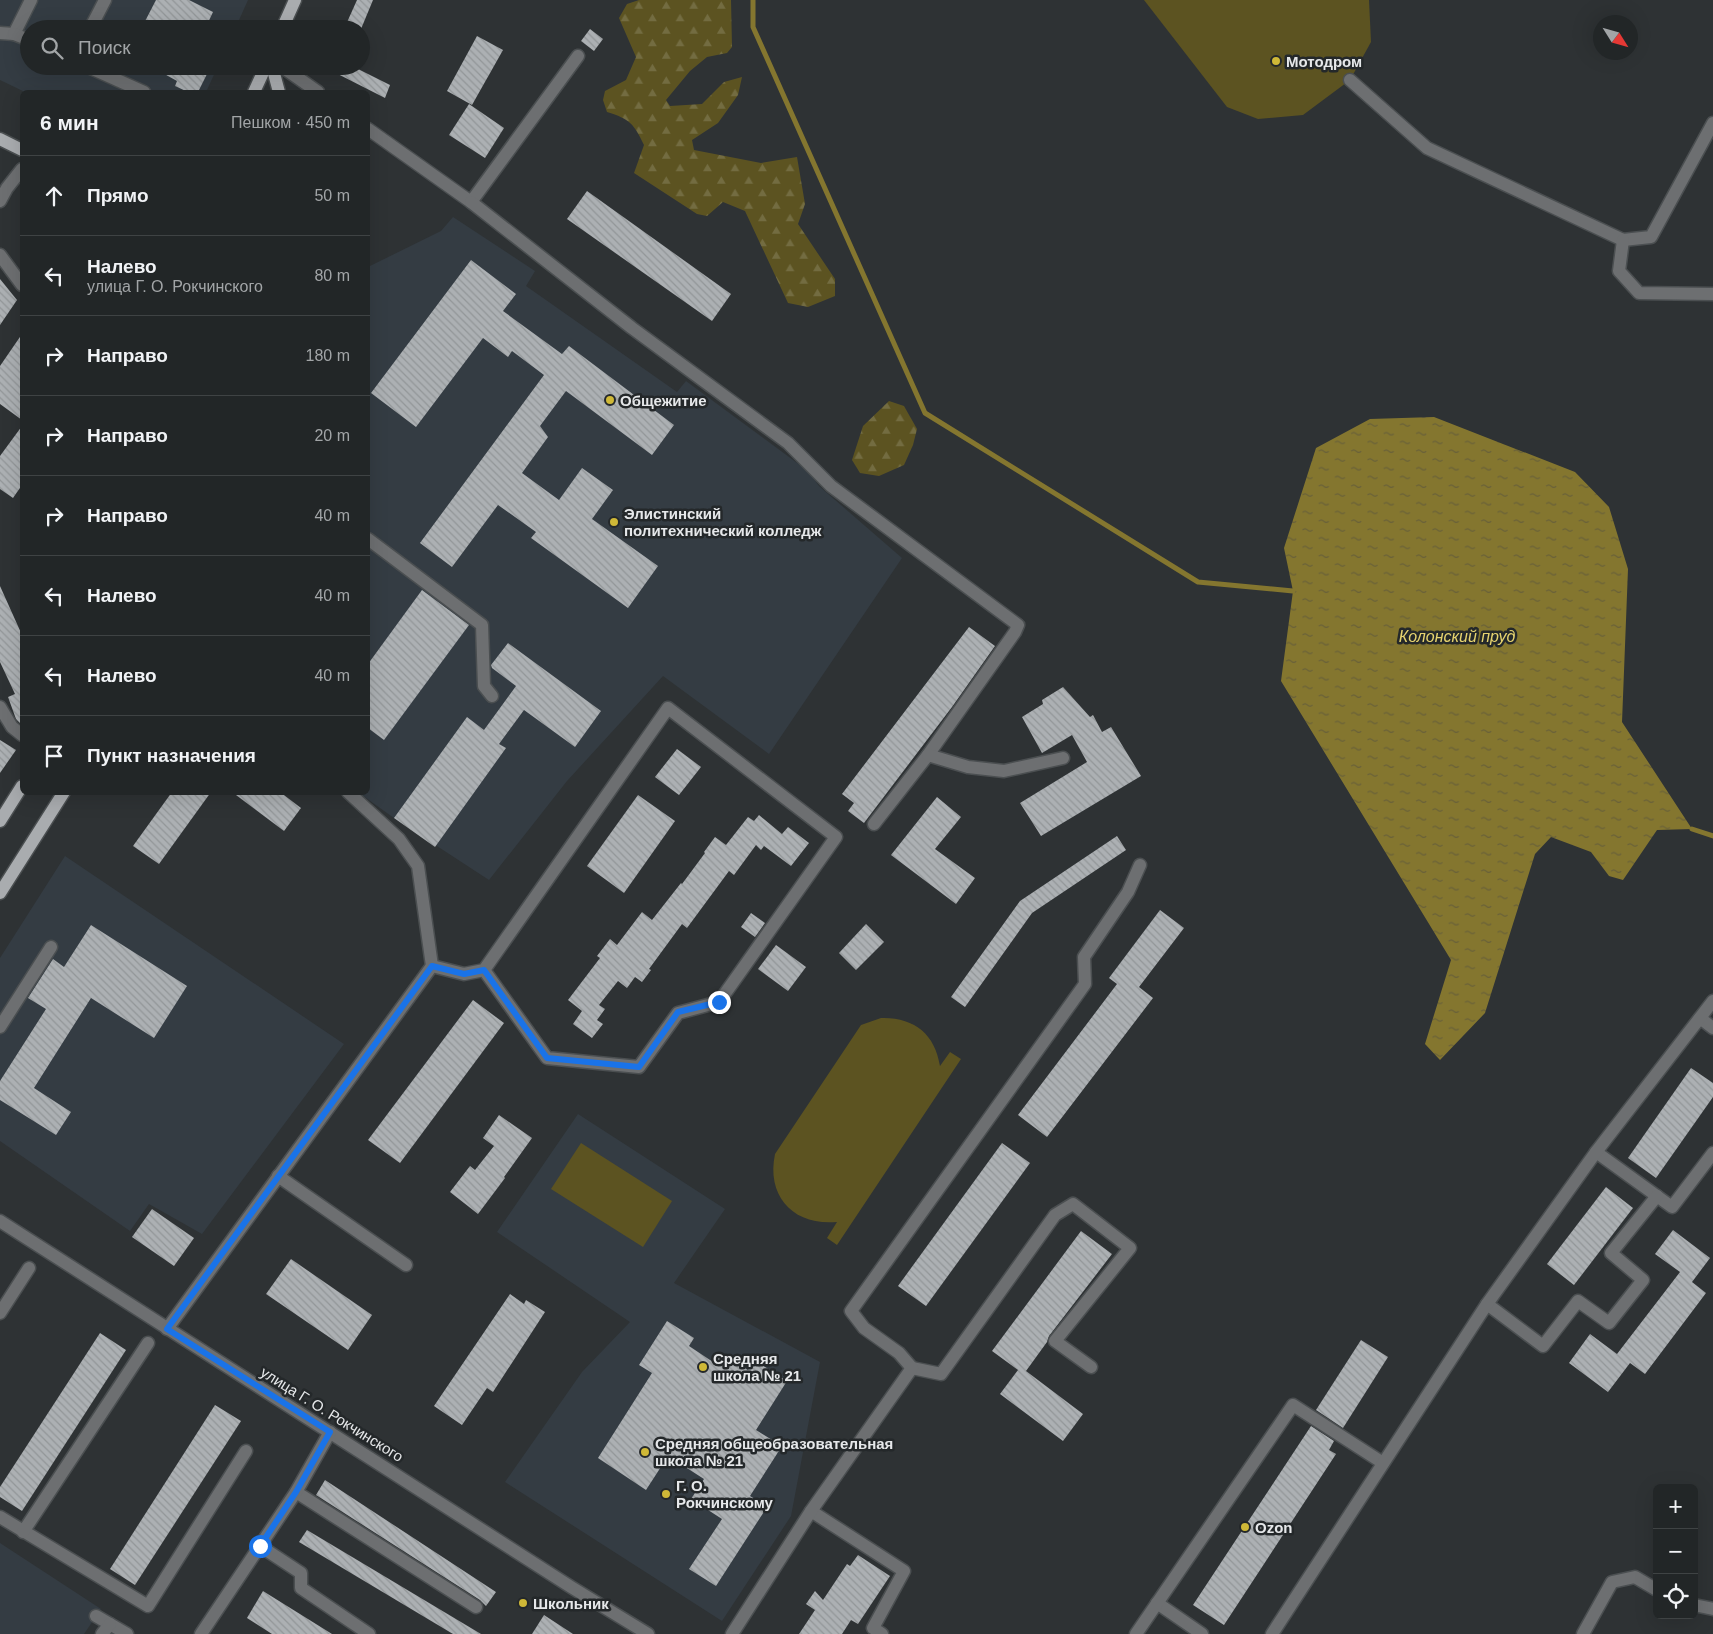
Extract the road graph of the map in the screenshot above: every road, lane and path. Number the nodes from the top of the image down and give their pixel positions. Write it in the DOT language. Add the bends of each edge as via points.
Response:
graph roads {
  1 [pos="31,0"];
  2 [pos="105,0"];
  3 [pos="295,0"];
  4 [pos="21,20"];
  5 [pos="95,20"];
  6 [pos="286,20"];
  7 [pos="20,22"];
  8 [pos="0,32"];
  9 [pos="14,34"];
  10 [pos="20,36"];
  11 [pos="578,56"];
  12 [pos="106,75"];
  13 [pos="262,75"];
  14 [pos="274,75"];
  15 [pos="294,75"];
  16 [pos="1350,80"];
  17 [pos="140,90"];
  18 [pos="255,90"];
  19 [pos="278,90"];
  20 [pos="315,90"];
  21 [pos="1713,123"];
  22 [pos="370,130"];
  23 [pos="0,139"];
  24 [pos="20,149"];
  25 [pos="20,172"];
  26 [pos="4,186"];
  27 [pos="0,201"];
  28 [pos="471,202"];
  29 [pos="1623,240"];
  30 [pos="0,255"];
  31 [pos="20,282"];
  32 [pos="1713,294"];
  33 [pos="370,541"];
  34 [pos="492,696"];
  35 [pos="2,712"];
  36 [pos="20,733"];
  37 [pos="928,755"];
  38 [pos="1063,758"];
  39 [pos="20,789"];
  40 [pos="62,795"];
  41 [pos="351,795"];
  42 [pos="0,821"];
  43 [pos="874,824"];
  44 [pos="1140,865"];
  45 [pos="0,893"];
  46 [pos="51,948"];
  47 [pos="432,966"];
  48 [pos="484,970"];
  49 [pos="1713,1001"];
  50 [pos="1700,1018"];
  51 [pos="0,1027"];
  52 [pos="1713,1028"];
  53 [pos="1596,1152"];
  54 [pos="1713,1153"];
  55 [pos="278,1176"];
  56 [pos="1657,1196"];
  57 [pos="0,1221"];
  58 [pos="406,1265"];
  59 [pos="29,1268"];
  60 [pos="1487,1304"];
  61 [pos="0,1313"];
  62 [pos="167,1329"];
  63 [pos="148,1343"];
  64 [pos="912,1368"];
  65 [pos="1091,1368"];
  66 [pos="330,1432"];
  67 [pos="246,1452"];
  68 [pos="1384,1463"];
  69 [pos="296,1492"];
  70 [pos="811,1511"];
  71 [pos="0,1517"];
  72 [pos="23,1532"];
  73 [pos="260,1546"];
  74 [pos="1653,1588"];
  75 [pos="1157,1603"];
  76 [pos="1698,1606"];
  77 [pos="476,1607"];
  78 [pos="1713,1609"];
  79 [pos="96,1616"];
  80 [pos="106,1629"];
  81 [pos="127,1634"];
  82 [pos="201,1634"];
  83 [pos="369,1634"];
  84 [pos="648,1634"];
  85 [pos="732,1634"];
  86 [pos="882,1634"];
  87 [pos="1136,1634"];
  88 [pos="1202,1634"];
  89 [pos="1272,1634"];
  90 [pos="1583,1634"];
  1 -- 4 [label="street"];
  2 -- 5 [label="street"];
  3 -- 6 [label="main road"];
  7 -- 9 [label="street"];
  8 -- 9 [label="street"];
  9 -- 10 [label="street"];
  11 -- 28 [label="street"];
  12 -- 17 [label="street"];
  13 -- 18 [label="main road"];
  14 -- 19 [label="main road"];
  15 -- 20 [label="street"];
  16 -- 29 [label="street" via="1427,148"];
  21 -- 29 [label="street" via="1651,237"];
  22 -- 28 [label="street"];
  23 -- 24 [label="main road"];
  25 -- 26 [label="street"];
  26 -- 27 [label="street"];
  28 -- 37 [label="street" via="632,328 788,443 831,486 1018,626"];
  29 -- 32 [label="street" via="1619,271 1639,293"];
  30 -- 31 [label="street"];
  33 -- 34 [label="street" via="482,626 484,686"];
  35 -- 36 [label="street"];
  37 -- 38 [label="street" via="968,767 1004,771"];
  37 -- 43 [label="street"];
  39 -- 42 [label="main road"];
  40 -- 45 [label="main road"];
  41 -- 47 [label="street" via="399,839 418,866"];
  44 -- 64 [label="street" via="1128,892 1084,957 1085,984 851,1311 864,1328 899,1353"];
  46 -- 51 [label="street"];
  47 -- 48 [label="street" via="464,974"];
  47 -- 55 [label="street"];
  48 -- 48 [label="street" via="668,708 836,837 719,1002 678,1012 639,1067 547,1058"];
  49 -- 50 [label="street"];
  50 -- 52 [label="street"];
  50 -- 53 [label="street"];
  53 -- 56 [label="street"];
  53 -- 60 [label="street"];
  54 -- 56 [label="street" via="1672,1207"];
  55 -- 58 [label="street"];
  55 -- 62 [label="street"];
  56 -- 60 [label="street" via="1611,1253 1643,1280 1609,1323 1578,1301 1543,1346"];
  57 -- 62 [label="street, улица Г. О. Рокчинского"];
  59 -- 61 [label="street"];
  60 -- 68 [label="street"];
  62 -- 66 [label="street, улица Г. О. Рокчинского"];
  63 -- 72 [label="street"];
  64 -- 65 [label="street" via="941,1374 1055,1215 1073,1204 1130,1248 1055,1341"];
  64 -- 70 [label="street"];
  66 -- 69 [label="street"];
  66 -- 84 [label="street, улица Г. О. Рокчинского"];
  67 -- 72 [label="street" via="148,1606"];
  68 -- 75 [label="street" via="1293,1405"];
  68 -- 89 [label="street"];
  69 -- 73 [label="street"];
  69 -- 77 [label="street"];
  70 -- 85 [label="street"];
  70 -- 86 [label="street" via="904,1571 873,1628"];
  71 -- 72 [label="street"];
  73 -- 82 [label="street"];
  73 -- 83 [label="street" via="301,1573 301,1588"];
  74 -- 90 [label="street" via="1635,1577 1612,1582"];
  75 -- 87 [label="street"];
  75 -- 88 [label="street"];
  76 -- 78 [label="street"];
  79 -- 80 [label="street"];
  80 -- 81 [label="street"];
}
